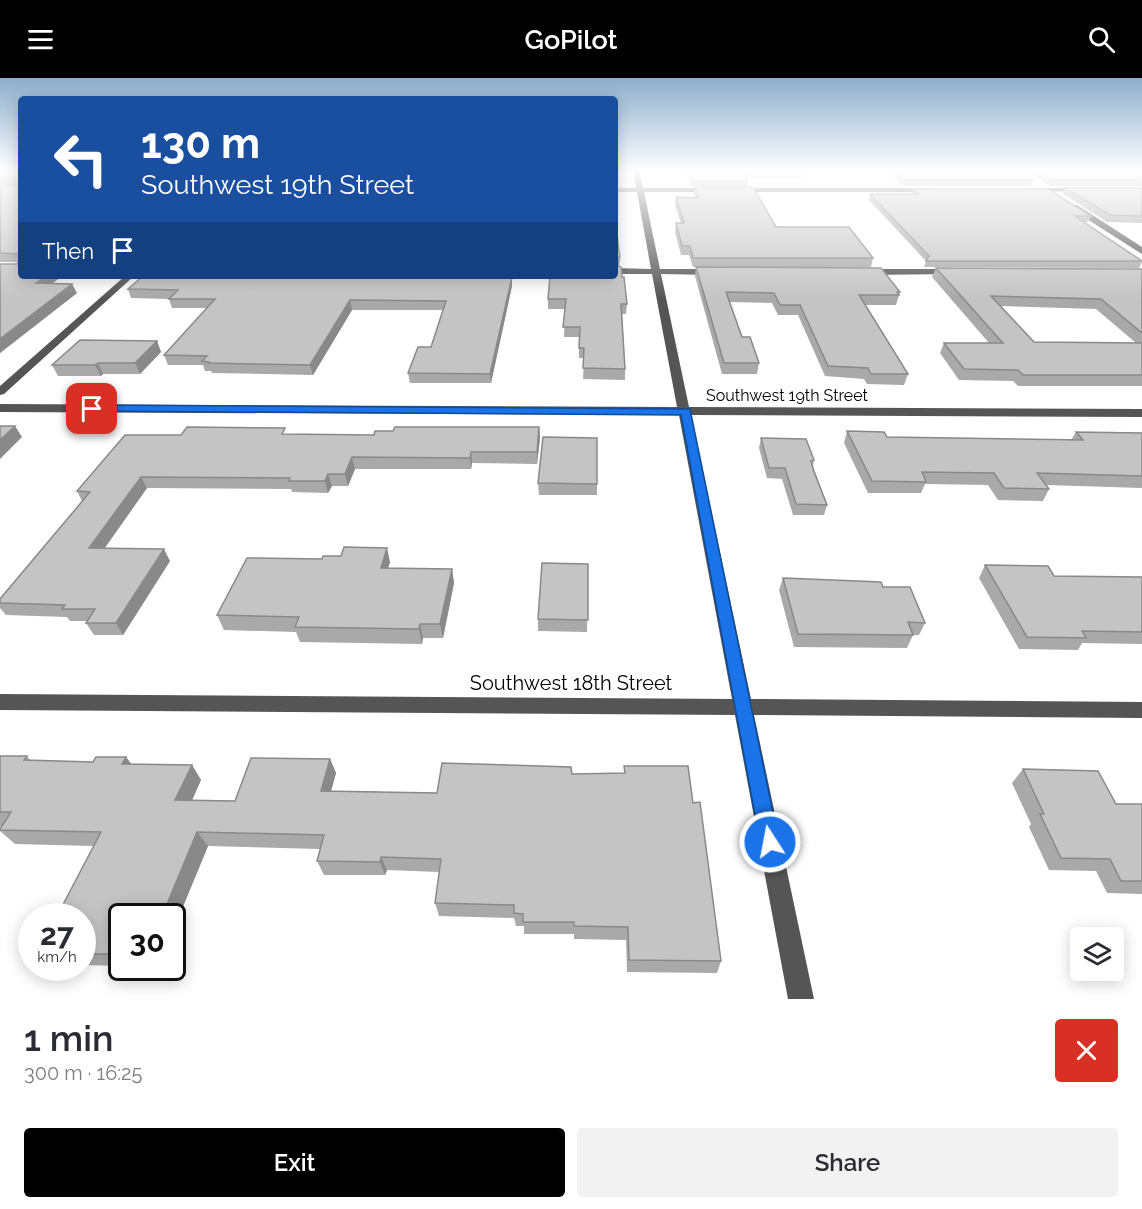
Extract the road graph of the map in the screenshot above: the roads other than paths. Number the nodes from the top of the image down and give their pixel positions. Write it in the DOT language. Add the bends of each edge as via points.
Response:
graph roads {
  1 [pos="646,213"];
  2 [pos="1083,213"];
  3 [pos="1142,251"];
  4 [pos="618,271"];
  5 [pos="657,271"];
  6 [pos="724,272"];
  7 [pos="855,272"];
  8 [pos="963,272"];
  9 [pos="127,279"];
  10 [pos="0,392"];
  11 [pos="0,408"];
  12 [pos="686,412"];
  13 [pos="1142,413"];
  14 [pos="0,702"];
  15 [pos="742,707"];
  16 [pos="1142,710"];
  17 [pos="801,999"];
  1 -- 5 [label="street"];
  2 -- 3 [label="street"];
  4 -- 5 [label="street"];
  5 -- 6 [label="street"];
  5 -- 12 [label="street"];
  7 -- 8 [label="street"];
  9 -- 10 [label="street"];
  11 -- 12 [label="street, Southwest 19th Street"];
  12 -- 13 [label="street, Southwest 19th Street"];
  12 -- 15 [label="street"];
  14 -- 15 [label="street, Southwest 18th Street"];
  15 -- 16 [label="street, Southwest 18th Street"];
  15 -- 17 [label="street"];
}
